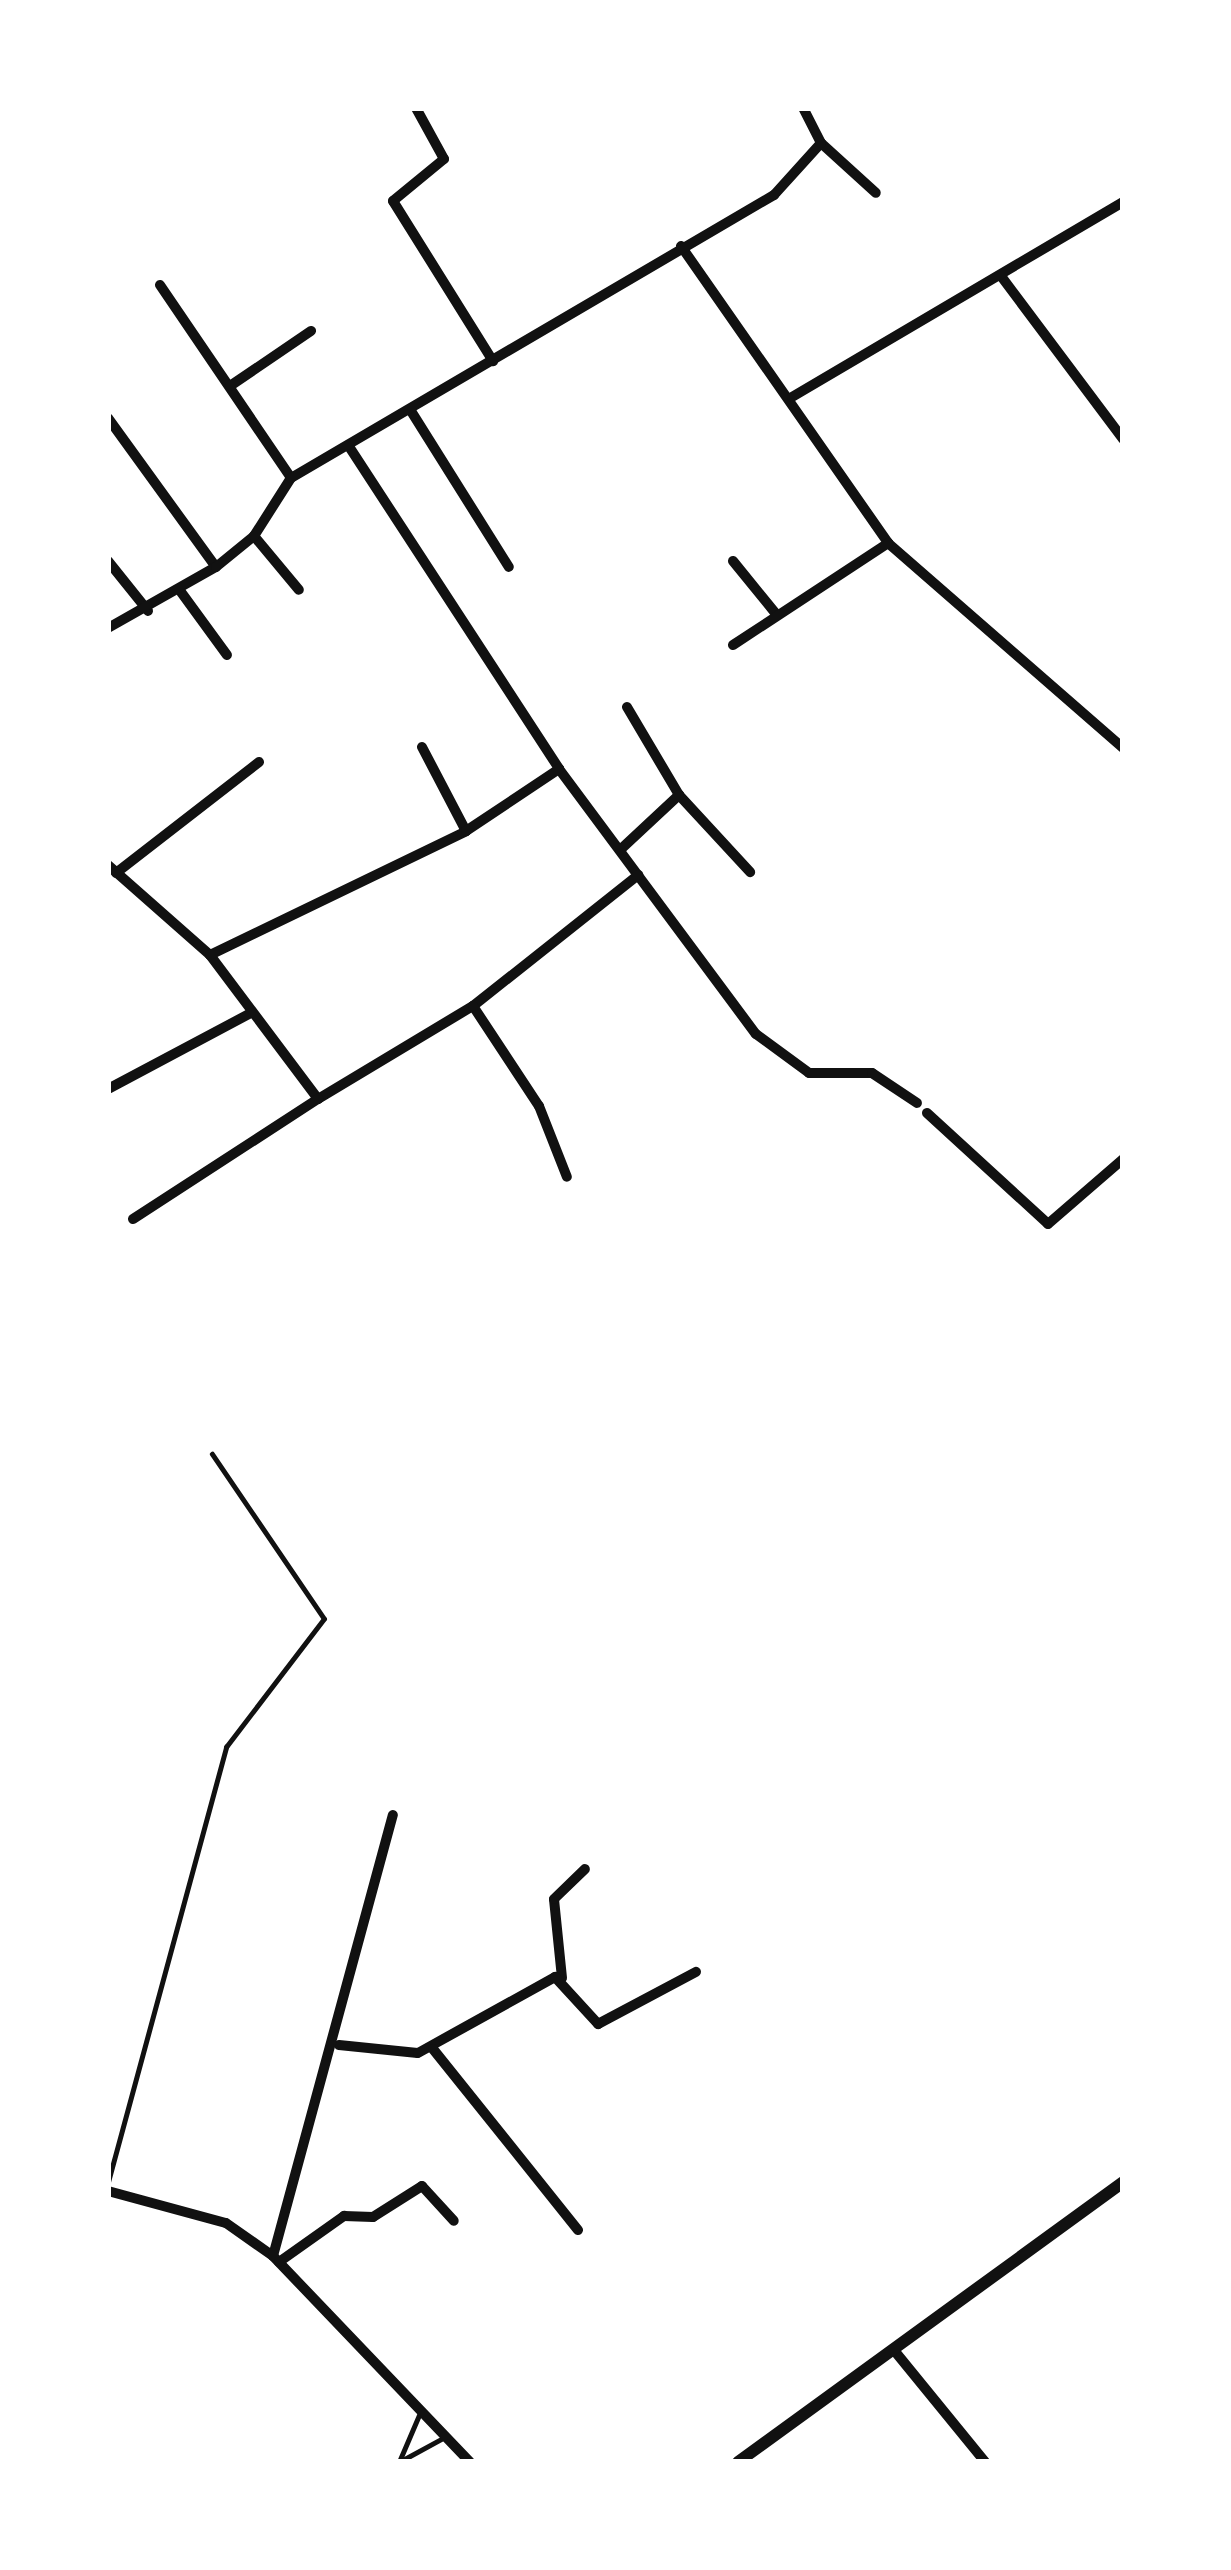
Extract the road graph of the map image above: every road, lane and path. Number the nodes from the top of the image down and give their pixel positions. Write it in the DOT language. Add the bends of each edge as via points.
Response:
graph roads {
  1 [pos="416,108"];
  2 [pos="802,108"];
  3 [pos="821,143"];
  4 [pos="875,193"];
  5 [pos="1123,202"];
  6 [pos="681,246"];
  7 [pos="1001,276"];
  8 [pos="160,285"];
  9 [pos="310,331"];
  10 [pos="493,361"];
  11 [pos="230,386"];
  12 [pos="792,397"];
  13 [pos="412,411"];
  14 [pos="108,418"];
  15 [pos="1123,439"];
  16 [pos="350,448"];
  17 [pos="291,478"];
  18 [pos="254,536"];
  19 [pos="888,543"];
  20 [pos="108,561"];
  21 [pos="733,561"];
  22 [pos="216,567"];
  23 [pos="508,567"];
  24 [pos="299,590"];
  25 [pos="182,592"];
  26 [pos="148,611"];
  27 [pos="776,614"];
  28 [pos="108,628"];
  29 [pos="733,645"];
  30 [pos="227,655"];
  31 [pos="627,707"];
  32 [pos="422,747"];
  33 [pos="1123,748"];
  34 [pos="259,762"];
  35 [pos="559,770"];
  36 [pos="680,795"];
  37 [pos="466,831"];
  38 [pos="620,850"];
  39 [pos="112,869"];
  40 [pos="750,872"];
  41 [pos="638,875"];
  42 [pos="210,955"];
  43 [pos="473,1006"];
  44 [pos="250,1013"];
  45 [pos="108,1089"];
  46 [pos="318,1100"];
  47 [pos="1123,1160"];
  48 [pos="567,1177"];
  49 [pos="133,1219"];
  50 [pos="212,1454"];
  51 [pos="393,1815"];
  52 [pos="585,1869"];
  53 [pos="696,1972"];
  54 [pos="562,1978"];
  55 [pos="339,2045"];
  56 [pos="433,2048"];
  57 [pos="1123,2182"];
  58 [pos="108,2186"];
  59 [pos="454,2221"];
  60 [pos="578,2230"];
  61 [pos="276,2259"];
  62 [pos="893,2349"];
  63 [pos="424,2409"];
  64 [pos="450,2436"];
  65 [pos="399,2462"];
  66 [pos="470,2462"];
  67 [pos="738,2462"];
  68 [pos="985,2462"];
  1 -- 10 [label="street" via="444,159 392,199"];
  2 -- 3 [label="street"];
  3 -- 4 [label="street"];
  3 -- 6 [label="street" via="774,195"];
  5 -- 7 [label="street"];
  6 -- 10 [label="street"];
  6 -- 12 [label="street"];
  7 -- 12 [label="street"];
  7 -- 15 [label="street"];
  8 -- 11 [label="street"];
  9 -- 11 [label="street"];
  10 -- 13 [label="street"];
  11 -- 17 [label="street"];
  12 -- 19 [label="street"];
  13 -- 16 [label="street"];
  13 -- 23 [label="street"];
  14 -- 22 [label="street"];
  16 -- 17 [label="street"];
  16 -- 35 [label="street"];
  17 -- 18 [label="street"];
  18 -- 22 [label="street"];
  18 -- 24 [label="street"];
  19 -- 27 [label="street"];
  19 -- 33 [label="street"];
  20 -- 26 [label="street"];
  21 -- 27 [label="street"];
  22 -- 25 [label="street"];
  25 -- 26 [label="street"];
  25 -- 30 [label="street"];
  26 -- 28 [label="street"];
  27 -- 29 [label="street"];
  31 -- 36 [label="street"];
  32 -- 37 [label="street"];
  34 -- 39 [label="street"];
  35 -- 37 [label="street"];
  35 -- 38 [label="street"];
  36 -- 38 [label="street"];
  36 -- 40 [label="street"];
  37 -- 42 [label="street"];
  38 -- 41 [label="street"];
  39 -- 42 [label="street"];
  41 -- 43 [label="street"];
  41 -- 47 [label="street" via="784,1058 820,1076 872,1073 1048,1223"];
  42 -- 44 [label="street"];
  43 -- 46 [label="street"];
  43 -- 48 [label="street" via="539,1106"];
  44 -- 45 [label="street"];
  44 -- 46 [label="street"];
  46 -- 49 [label="street"];
  50 -- 58 [label="lane" via="324,1619 226,1748"];
  51 -- 55 [label="street"];
  52 -- 54 [label="street" via="554,1899"];
  53 -- 54 [label="street" via="598,2024"];
  54 -- 56 [label="street"];
  55 -- 56 [label="street"];
  55 -- 61 [label="street"];
  56 -- 60 [label="street"];
  57 -- 62 [label="street"];
  58 -- 61 [label="street" via="226,2223"];
  59 -- 61 [label="street" via="422,2186 373,2217 344,2216"];
  61 -- 63 [label="street"];
  62 -- 67 [label="street"];
  62 -- 68 [label="street"];
  63 -- 64 [label="street"];
  63 -- 65 [label="lane" via="397,2446"];
  64 -- 65 [label="lane"];
  64 -- 66 [label="street"];
}
